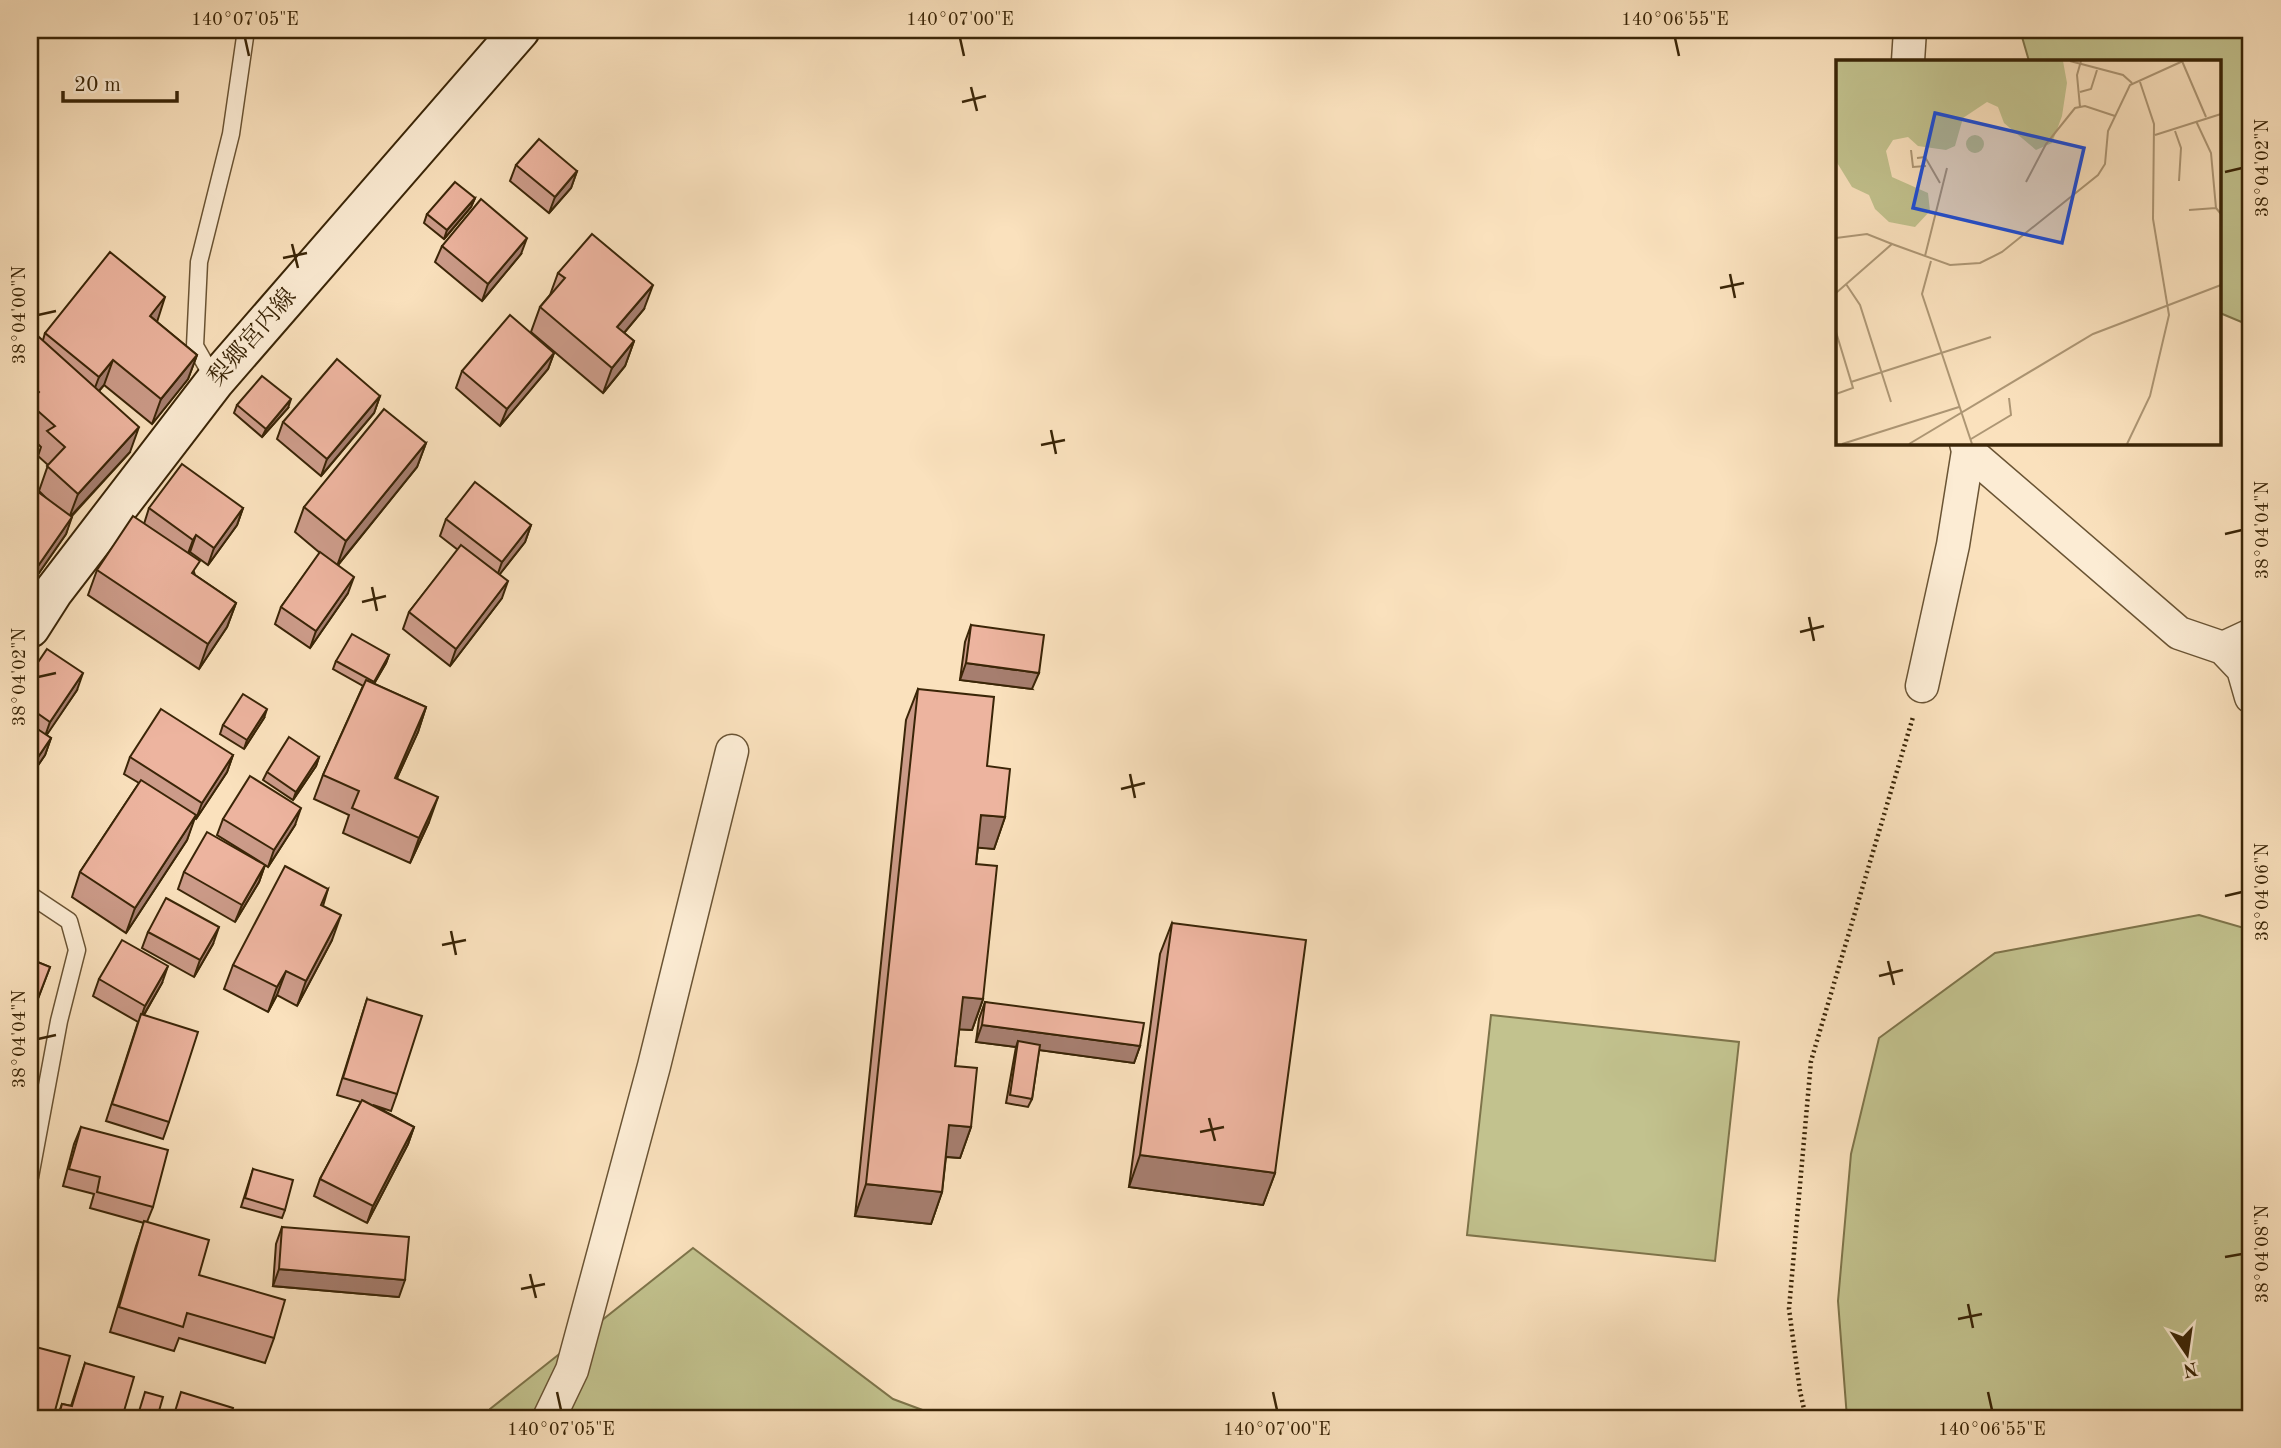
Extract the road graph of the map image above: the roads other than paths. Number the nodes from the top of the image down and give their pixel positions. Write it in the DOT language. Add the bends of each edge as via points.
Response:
graph roads {
  1 [pos="246,30"];
  2 [pos="520,30"];
  3 [pos="1910,30"];
  4 [pos="1908,60"];
  5 [pos="215,381"];
  6 [pos="1967,447"];
  7 [pos="30,628"];
  8 [pos="2251,635"];
  9 [pos="2223,648"];
  10 [pos="1922,686"];
  11 [pos="2251,697"];
  12 [pos="732,751"];
  13 [pos="30,895"];
  14 [pos="30,1177"];
  15 [pos="549,1418"];
  1 -- 5 [label="lane" via="231,134 199,262 195,346"];
  2 -- 5 [label="main road, 梨郷宮内線"];
  3 -- 4 [label="street"];
  5 -- 7 [label="main road, 梨郷宮内線"];
  6 -- 9 [label="street" via="2179,633"];
  6 -- 10 [label="street" via="1953,545"];
  8 -- 9 [label="street"];
  9 -- 11 [label="street" via="2243,669"];
  12 -- 15 [label="street" via="572,1370"];
  13 -- 14 [label="lane" via="69,922 77,950"];
}
